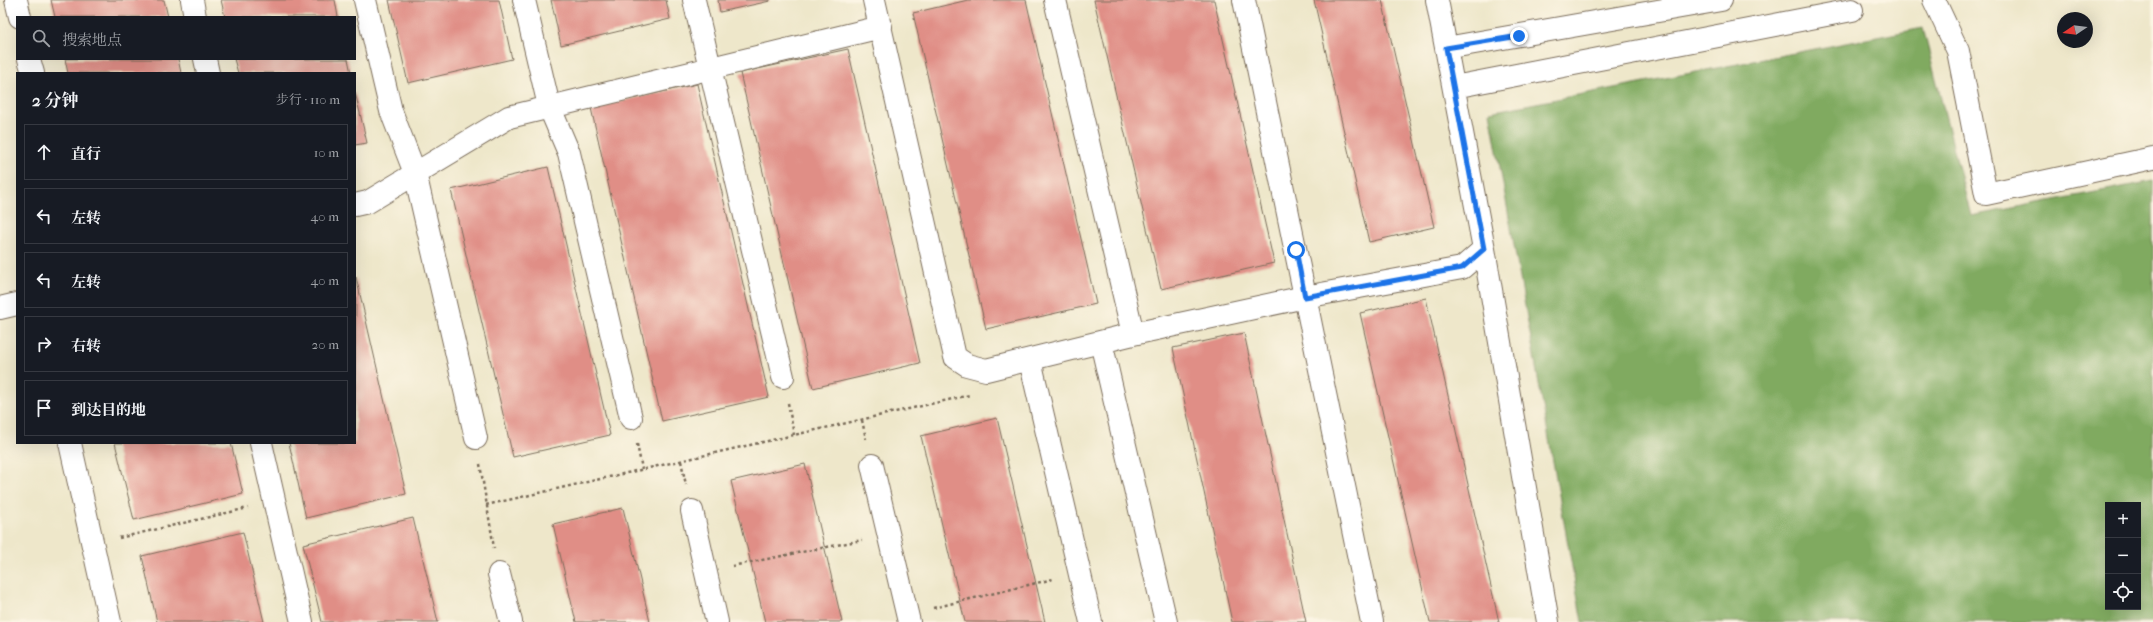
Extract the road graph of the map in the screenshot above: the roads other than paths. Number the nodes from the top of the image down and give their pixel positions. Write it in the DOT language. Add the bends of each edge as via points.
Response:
graph roads {
  1 [pos="16,0"];
  2 [pos="192,0"];
  3 [pos="365,0"];
  4 [pos="524,0"];
  5 [pos="694,0"];
  6 [pos="874,0"];
  7 [pos="1055,0"];
  8 [pos="1244,0"];
  9 [pos="1437,0"];
  10 [pos="1721,0"];
  11 [pos="1934,0"];
  12 [pos="1852,10"];
  13 [pos="20,16"];
  14 [pos="196,16"];
  15 [pos="881,27"];
  16 [pos="1446,48"];
  17 [pos="29,60"];
  18 [pos="205,60"];
  19 [pos="711,68"];
  20 [pos="33,72"];
  21 [pos="208,72"];
  22 [pos="1454,87"];
  23 [pos="549,106"];
  24 [pos="2153,158"];
  25 [pos="415,173"];
  26 [pos="356,205"];
  27 [pos="1484,249"];
  28 [pos="1305,297"];
  29 [pos="16,304"];
  30 [pos="0,308"];
  31 [pos="1133,334"];
  32 [pos="1101,342"];
  33 [pos="1030,360"];
  34 [pos="783,377"];
  35 [pos="631,418"];
  36 [pos="476,438"];
  37 [pos="70,444"];
  38 [pos="261,444"];
  39 [pos="872,465"];
  40 [pos="692,511"];
  41 [pos="499,574"];
  42 [pos="908,618"];
  43 [pos="110,622"];
  44 [pos="302,622"];
  45 [pos="511,622"];
  46 [pos="717,622"];
  47 [pos="1091,622"];
  48 [pos="1166,622"];
  49 [pos="1372,622"];
  50 [pos="1548,622"];
  1 -- 13 [label="street"];
  2 -- 14 [label="street"];
  3 -- 25 [label="street" via="392,111"];
  4 -- 23 [label="street"];
  5 -- 19 [label="street"];
  6 -- 15 [label="street"];
  7 -- 31 [label="street"];
  8 -- 28 [label="street"];
  9 -- 16 [label="street"];
  10 -- 16 [label="street"];
  11 -- 24 [label="street" via="1958,51 1986,194"];
  12 -- 22 [label="street"];
  15 -- 19 [label="street"];
  15 -- 33 [label="street" via="955,356 967,365 986,370"];
  16 -- 22 [label="street"];
  17 -- 20 [label="street"];
  18 -- 21 [label="street"];
  19 -- 23 [label="street"];
  19 -- 34 [label="street"];
  22 -- 27 [label="street"];
  23 -- 25 [label="street" via="509,117"];
  23 -- 35 [label="street" via="569,153"];
  25 -- 26 [label="street" via="368,202"];
  25 -- 36 [label="street"];
  27 -- 28 [label="street" via="1462,268"];
  27 -- 50 [label="street"];
  28 -- 31 [label="street"];
  28 -- 49 [label="street"];
  29 -- 30 [label="street"];
  31 -- 32 [label="street"];
  32 -- 33 [label="street"];
  32 -- 48 [label="street"];
  33 -- 47 [label="street"];
  37 -- 43 [label="street"];
  38 -- 44 [label="street"];
  39 -- 42 [label="street"];
  40 -- 46 [label="street"];
  41 -- 45 [label="street"];
}
